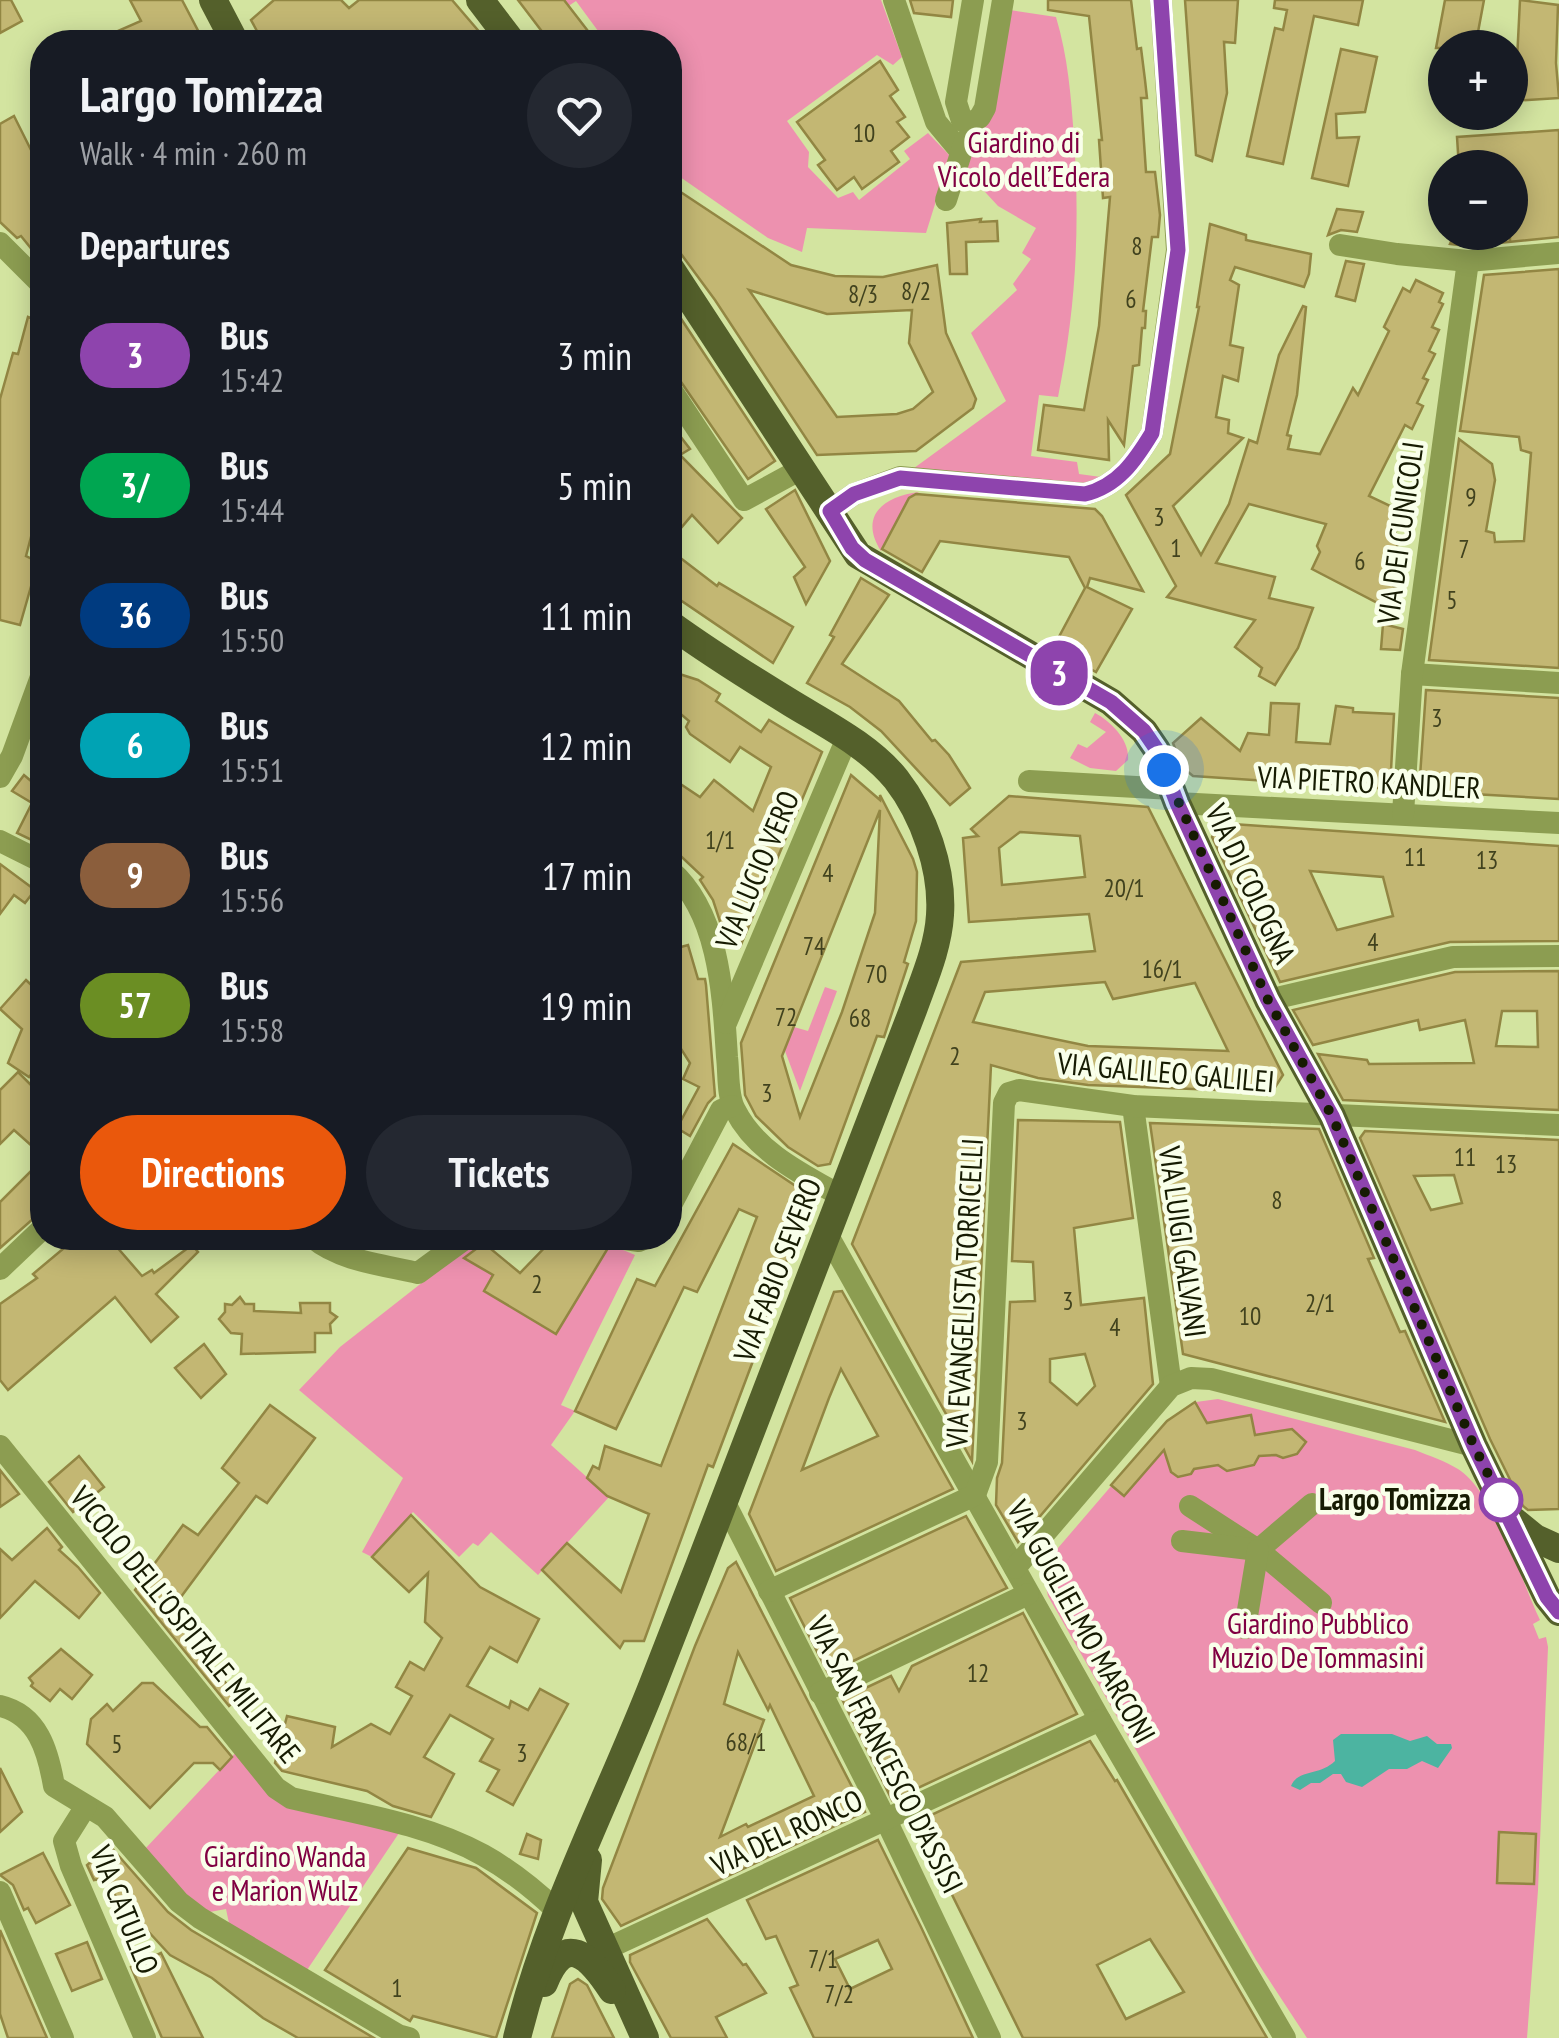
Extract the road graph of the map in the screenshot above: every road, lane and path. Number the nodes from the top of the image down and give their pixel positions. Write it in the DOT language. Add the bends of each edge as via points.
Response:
graph roads {
  1 [pos="480,0"];
  2 [pos="894,0"];
  3 [pos="974,0"];
  4 [pos="1003,0"];
  5 [pos="1161,0"];
  6 [pos="224,4"];
  7 [pos="232,30"];
  8 [pos="503,30"];
  9 [pos="971,124"];
  10 [pos="961,152"];
  11 [pos="946,200"];
  12 [pos="0,243"];
  13 [pos="1340,245"];
  14 [pos="1559,253"];
  15 [pos="1468,260"];
  16 [pos="30,272"];
  17 [pos="682,286"];
  18 [pos="682,406"];
  19 [pos="803,468"];
  20 [pos="830,511"];
  21 [pos="682,632"];
  22 [pos="1412,674"];
  23 [pos="1559,683"];
  24 [pos="30,707"];
  25 [pos="847,738"];
  26 [pos="0,777"];
  27 [pos="1029,781"];
  28 [pos="1174,796"];
  29 [pos="1403,814"];
  30 [pos="1559,822"];
  31 [pos="0,842"];
  32 [pos="30,856"];
  33 [pos="682,880"];
  34 [pos="1559,956"];
  35 [pos="1268,1000"];
  36 [pos="725,1026"];
  37 [pos="1009,1093"];
  38 [pos="732,1106"];
  39 [pos="1133,1106"];
  40 [pos="1332,1116"];
  41 [pos="1559,1125"];
  42 [pos="682,1183"];
  43 [pos="841,1196"];
  44 [pos="826,1234"];
  45 [pos="30,1240"];
  46 [pos="334,1250"];
  47 [pos="450,1250"];
  48 [pos="0,1268"];
  49 [pos="1171,1386"];
  50 [pos="1474,1446"];
  51 [pos="4,1455"];
  52 [pos="976,1495"];
  53 [pos="724,1500"];
  54 [pos="1312,1504"];
  55 [pos="1190,1506"];
  56 [pos="1510,1518"];
  57 [pos="1182,1540"];
  58 [pos="1258,1550"];
  59 [pos="1559,1552"];
  60 [pos="1014,1568"];
  61 [pos="1544,1587"];
  62 [pos="769,1591"];
  63 [pos="1028,1594"];
  64 [pos="1320,1602"];
  65 [pos="1559,1612"];
  66 [pos="1245,1628"];
  67 [pos="820,1693"];
  68 [pos="0,1706"];
  69 [pos="1100,1720"];
  70 [pos="86,1806"];
  71 [pos="603,1806"];
  72 [pos="886,1820"];
  73 [pos="0,1892"];
  74 [pos="557,1910"];
  75 [pos="606,1950"];
  76 [pos="400,2037"];
  77 [pos="63,2038"];
  78 [pos="145,2038"];
  79 [pos="520,2038"];
  80 [pos="643,2038"];
  81 [pos="990,2038"];
  82 [pos="1285,2038"];
  1 -- 8 [label="main road"];
  2 -- 10 [label="street" via="936,122"];
  3 -- 9 [label="street" via="956,102 962,120"];
  4 -- 9 [label="street" via="984,108"];
  5 -- 20 [label="street" via="1178,250 1152,433 1137,458 1103,490 1085,494 900,478 854,494"];
  6 -- 7 [label="main road"];
  9 -- 10 [label="street"];
  10 -- 11 [label="street"];
  12 -- 16 [label="street"];
  13 -- 15 [label="street"];
  14 -- 15 [label="street"];
  15 -- 22 [label="street, VIA DEI CUNICOLI"];
  17 -- 19 [label="main road, VIA DI COLOGNA"];
  18 -- 19 [label="street" via="744,500"];
  19 -- 20 [label="main road, VIA DI COLOGNA"];
  20 -- 28 [label="main road, VIA DI COLOGNA" via="865,560 1131,718 1157,750"];
  21 -- 25 [label="main road, VIA FABIO SEVERO"];
  22 -- 23 [label="street"];
  22 -- 29 [label="street, VIA DEI CUNICOLI"];
  24 -- 26 [label="street"];
  25 -- 36 [label="street, VIA LUCIO VERO"];
  25 -- 43 [label="main road, VIA FABIO SEVERO" via="895,778 914,807 938,874 940,913 930,962"];
  27 -- 28 [label="street, VIA PIETRO KANDLER"];
  28 -- 29 [label="street, VIA PIETRO KANDLER"];
  28 -- 35 [label="main road, VIA DI COLOGNA"];
  29 -- 30 [label="street, VIA PIETRO KANDLER"];
  31 -- 32 [label="street"];
  33 -- 36 [label="street" via="706,926"];
  34 -- 35 [label="street" via="1453,957"];
  35 -- 40 [label="main road, VIA DI COLOGNA"];
  36 -- 38 [label="street"];
  37 -- 39 [label="street, VIA GALILEO GALILEI"];
  37 -- 52 [label="street, VIA EVANGELISTA TORRICELLI" via="987,1462"];
  38 -- 42 [label="street" via="721,1110"];
  38 -- 43 [label="street" via="770,1151"];
  39 -- 40 [label="street, VIA GALILEO GALILEI"];
  39 -- 49 [label="street, VIA LUIGI GALVANI"];
  40 -- 41 [label="street, VIA GALILEO GALILEI"];
  40 -- 50 [label="main road, VIA DI COLOGNA"];
  43 -- 44 [label="main road, VIA FABIO SEVERO"];
  44 -- 52 [label="street, VIA GUGLIELMO MARCONI"];
  44 -- 53 [label="main road, VIA FABIO SEVERO"];
  45 -- 48 [label="street"];
  46 -- 47 [label="street" via="418,1273"];
  49 -- 50 [label="street" via="1211,1379"];
  49 -- 60 [label="street"];
  50 -- 56 [label="main road, VIA DI COLOGNA"];
  51 -- 74 [label="street, VICOLO DELL'OSPITALE MILITARE" via="276,1788 291,1798 461,1844"];
  52 -- 60 [label="street, VIA GUGLIELMO MARCONI"];
  52 -- 62 [label="street"];
  53 -- 62 [label="street, VIA SAN FRANCESCO D'ASSISI"];
  53 -- 71 [label="main road, VIA FABIO SEVERO"];
  54 -- 58 [label="street"];
  55 -- 58 [label="street"];
  56 -- 59 [label="main road, VIA DI COLOGNA"];
  56 -- 61 [label="main road, VIA DI COLOGNA"];
  57 -- 58 [label="street"];
  58 -- 64 [label="street"];
  58 -- 66 [label="street"];
  59 -- 61 [label="main road"];
  60 -- 63 [label="street, VIA GUGLIELMO MARCONI"];
  61 -- 65 [label="main road, VIA DI COLOGNA"];
  62 -- 67 [label="street, VIA SAN FRANCESCO D'ASSISI"];
  63 -- 67 [label="street"];
  63 -- 69 [label="street, VIA GUGLIELMO MARCONI"];
  67 -- 72 [label="street, VIA SAN FRANCESCO D'ASSISI"];
  68 -- 70 [label="street, VIA CATULLO" via="33,1724 54,1786"];
  69 -- 72 [label="street, VIA DEL RONCO"];
  69 -- 82 [label="street, VIA GUGLIELMO MARCONI"];
  70 -- 76 [label="street, VIA CATULLO" via="105,1817 200,1918"];
  70 -- 78 [label="street, VIA CATULLO" via="64,1841"];
  71 -- 74 [label="main road, VIA FABIO SEVERO"];
  71 -- 75 [label="main road" via="584,1873 584,1902"];
  72 -- 75 [label="street, VIA DEL RONCO"];
  72 -- 81 [label="street, VIA SAN FRANCESCO D'ASSISI"];
  73 -- 77 [label="street"];
  74 -- 79 [label="main road, VIA FABIO SEVERO"];
  75 -- 80 [label="main road"];
  79 -- 80 [label="main road" via="552,1962 575,1953 593,1962"];
}
